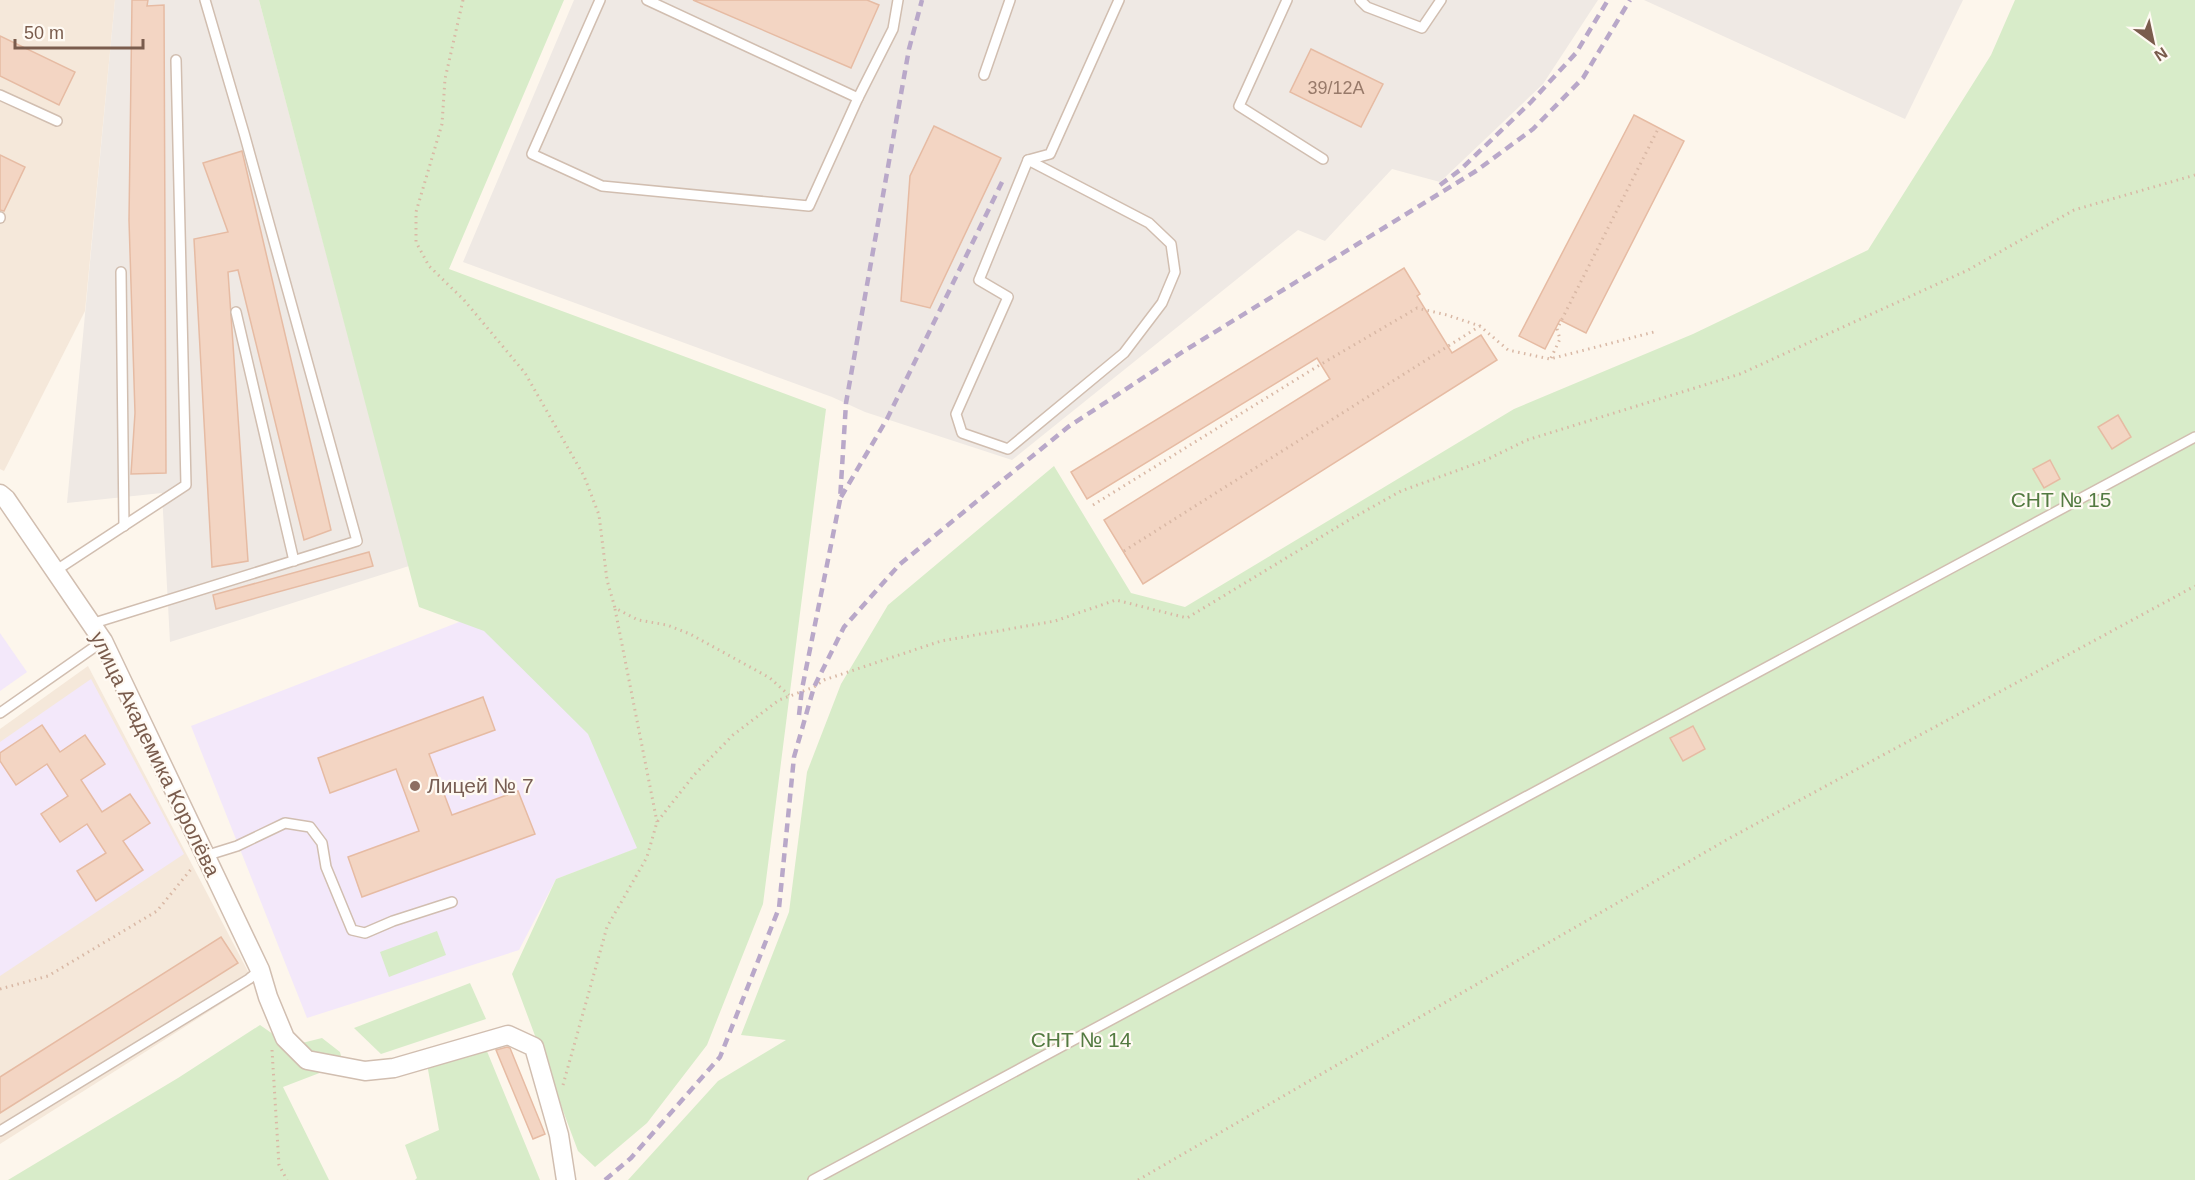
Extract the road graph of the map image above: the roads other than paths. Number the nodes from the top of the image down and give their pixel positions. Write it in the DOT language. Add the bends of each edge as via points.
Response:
graph roads {
  1 [pos="205,0"];
  2 [pos="600,0"];
  3 [pos="647,0"];
  4 [pos="898,0"];
  5 [pos="1010,0"];
  6 [pos="1119,0"];
  7 [pos="1287,0"];
  8 [pos="1360,0"];
  9 [pos="1441,0"];
  10 [pos="176,60"];
  11 [pos="984,75"];
  12 [pos="0,95"];
  13 [pos="858,98"];
  14 [pos="57,121"];
  15 [pos="1323,159"];
  16 [pos="1028,160"];
  17 [pos="121,272"];
  18 [pos="236,312"];
  19 [pos="2195,437"];
  20 [pos="0,494"];
  21 [pos="124,526"];
  22 [pos="294,561"];
  23 [pos="55,571"];
  24 [pos="91,624"];
  25 [pos="103,641"];
  26 [pos="0,713"];
  27 [pos="201,859"];
  28 [pos="452,902"];
  29 [pos="260,970"];
  30 [pos="0,1131"];
  31 [pos="566,1180"];
  32 [pos="813,1180"];
  1 -- 22 [label="lane" via="357,541"];
  2 -- 13 [label="lane" via="532,154 602,186 809,206"];
  3 -- 13 [label="lane"];
  4 -- 13 [label="lane" via="893,29"];
  5 -- 11 [label="lane"];
  6 -- 16 [label="lane" via="1050,154"];
  7 -- 15 [label="lane" via="1239,106"];
  8 -- 9 [label="lane" via="1367,7 1422,28"];
  10 -- 21 [label="lane" via="186,485"];
  12 -- 14 [label="lane"];
  16 -- 16 [label="lane" via="979,280 1008,297 956,414 962,433 1008,449 1125,353 1162,303 1174,272 1171,244 1149,223"];
  17 -- 21 [label="lane"];
  18 -- 22 [label="lane"];
  19 -- 32 [label="lane"];
  20 -- 23 [label="street, улица Академика Королёва"];
  21 -- 23 [label="lane"];
  22 -- 24 [label="lane"];
  23 -- 24 [label="street, улица Академика Королёва"];
  24 -- 25 [label="street, улица Академика Королёва"];
  25 -- 26 [label="lane"];
  25 -- 27 [label="street, улица Академика Королёва"];
  27 -- 28 [label="lane" via="285,823 295,824 310,827 322,843 326,867 352,930 365,933"];
  27 -- 29 [label="street, улица Академика Королёва"];
  29 -- 30 [label="lane"];
  29 -- 31 [label="street, улица Академика Королёва" via="285,1038 307,1060 367,1075 508,1035 534,1047 559,1135"];
}
